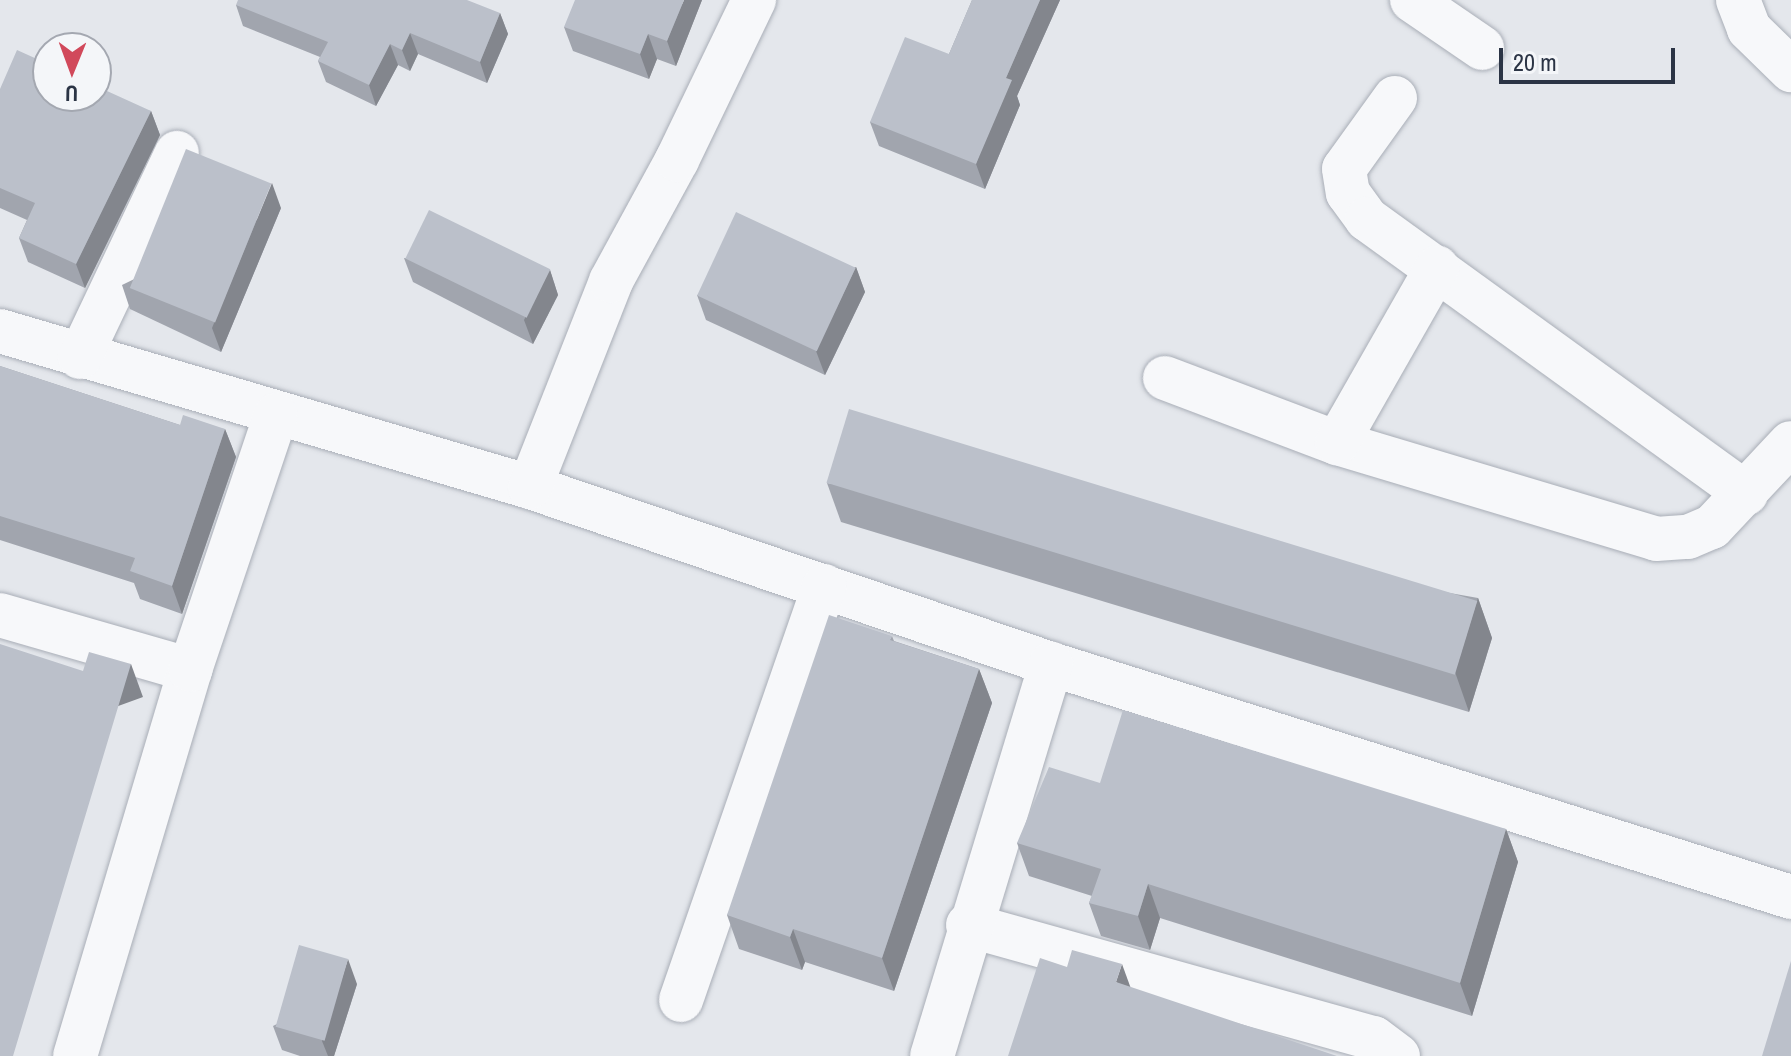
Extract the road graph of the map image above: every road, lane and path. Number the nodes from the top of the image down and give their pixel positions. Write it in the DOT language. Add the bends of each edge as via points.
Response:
graph roads {
  1 [pos="754,0"];
  2 [pos="1412,0"];
  3 [pos="1738,0"];
  4 [pos="1482,48"];
  5 [pos="1791,70"];
  6 [pos="1395,98"];
  7 [pos="177,153"];
  8 [pos="1437,268"];
  9 [pos="0,331"];
  10 [pos="80,357"];
  11 [pos="1165,378"];
  12 [pos="276,415"];
  13 [pos="1337,443"];
  14 [pos="1791,443"];
  15 [pos="530,487"];
  16 [pos="1746,493"];
  17 [pos="824,586"];
  18 [pos="0,615"];
  19 [pos="1051,664"];
  20 [pos="190,670"];
  21 [pos="1791,897"];
  22 [pos="968,925"];
  23 [pos="681,1000"];
  24 [pos="75,1056"];
  25 [pos="932,1056"];
  26 [pos="1398,1056"];
  1 -- 15 [label="street" via="611,281"];
  2 -- 4 [label="street"];
  3 -- 5 [label="street" via="1749,29"];
  6 -- 8 [label="street" via="1344,169 1348,193 1367,219"];
  7 -- 10 [label="street"];
  8 -- 13 [label="street"];
  8 -- 16 [label="street"];
  9 -- 10 [label="street"];
  10 -- 12 [label="street"];
  11 -- 13 [label="street"];
  12 -- 15 [label="street"];
  12 -- 20 [label="street"];
  13 -- 16 [label="street" via="1656,539 1688,537 1712,527"];
  14 -- 16 [label="street"];
  15 -- 17 [label="street"];
  17 -- 19 [label="street"];
  17 -- 23 [label="street"];
  18 -- 20 [label="street"];
  19 -- 21 [label="street"];
  19 -- 22 [label="street"];
  20 -- 24 [label="street"];
  22 -- 25 [label="street"];
  22 -- 26 [label="street" via="1374,1038"];
}
